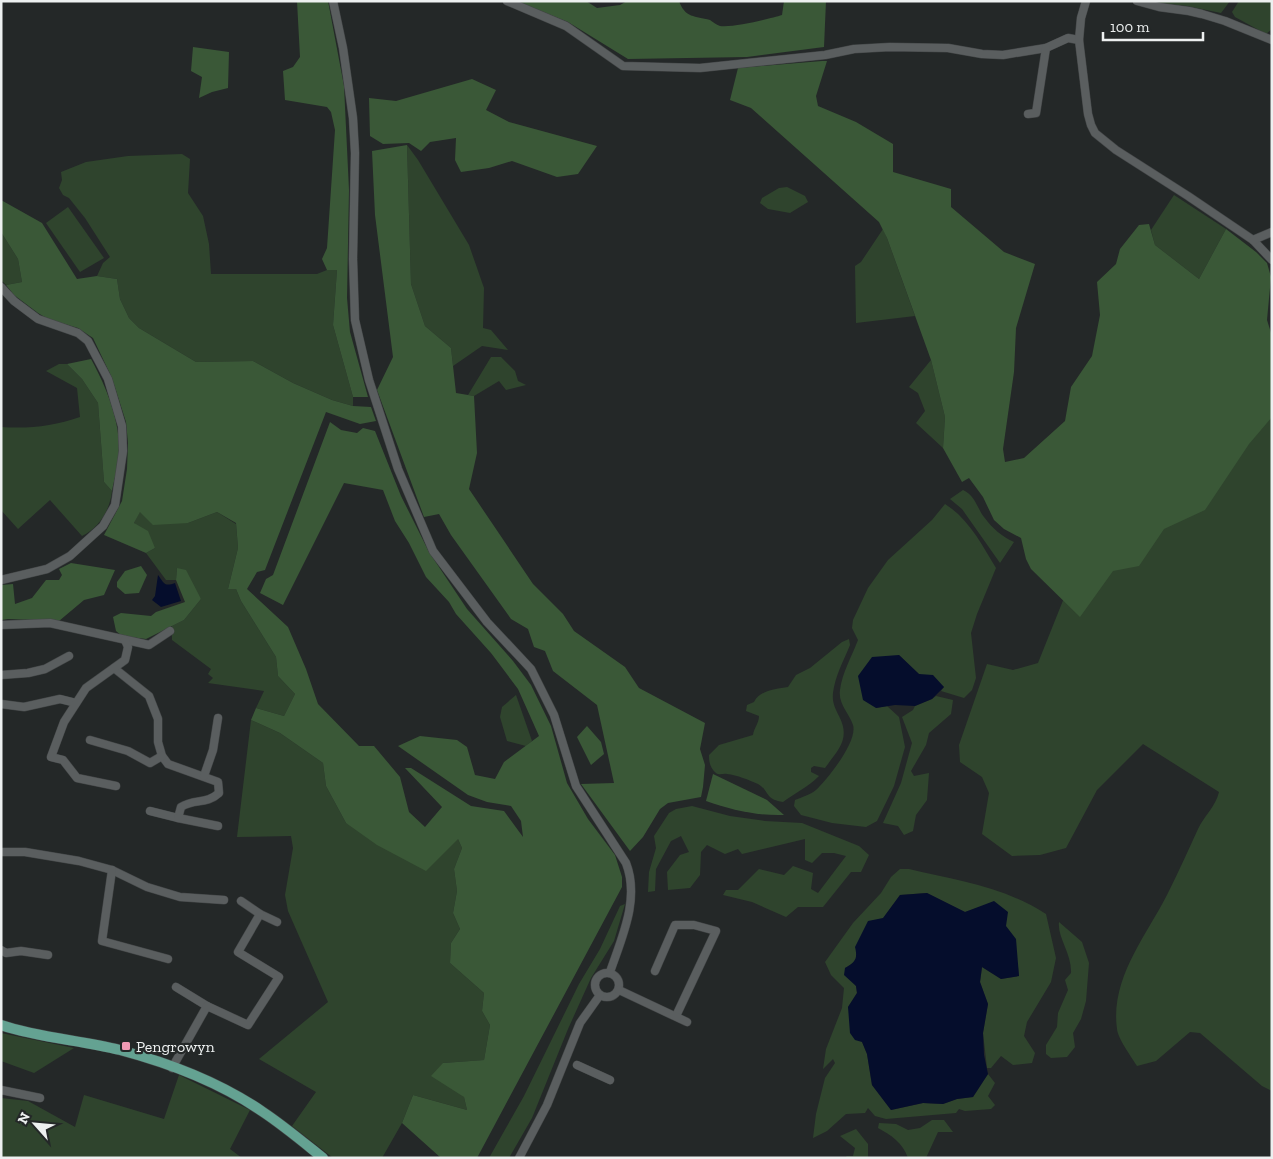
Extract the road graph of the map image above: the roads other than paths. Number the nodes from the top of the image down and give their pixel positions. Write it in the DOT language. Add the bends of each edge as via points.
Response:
graph roads {
  1 [pos="333,1"];
  2 [pos="507,1"];
  3 [pos="1086,1"];
  4 [pos="1137,1"];
  5 [pos="1079,40"];
  6 [pos="1272,40"];
  7 [pos="1046,48"];
  8 [pos="1028,114"];
  9 [pos="1272,232"];
  10 [pos="1252,240"];
  11 [pos="1271,256"];
  12 [pos="1,286"];
  13 [pos="1,580"];
  14 [pos="1,625"];
  15 [pos="170,631"];
  16 [pos="125,640"];
  17 [pos="69,656"];
  18 [pos="114,668"];
  19 [pos="1,676"];
  20 [pos="76,703"];
  21 [pos="1,704"];
  22 [pos="218,718"];
  23 [pos="90,740"];
  24 [pos="162,756"];
  25 [pos="204,776"];
  26 [pos="116,786"];
  27 [pos="150,811"];
  28 [pos="178,818"];
  29 [pos="218,826"];
  30 [pos="1,852"];
  31 [pos="112,870"];
  32 [pos="224,900"];
  33 [pos="240,901"];
  34 [pos="260,914"];
  35 [pos="277,922"];
  36 [pos="1,950"];
  37 [pos="48,955"];
  38 [pos="168,959"];
  39 [pos="655,971"];
  40 [pos="610,972"];
  41 [pos="176,986"];
  42 [pos="619,990"];
  43 [pos="600,995"];
  44 [pos="207,1006"];
  45 [pos="676,1016"];
  46 [pos="688,1022"];
  47 [pos="1,1025"];
  48 [pos="577,1065"];
  49 [pos="172,1068"];
  50 [pos="610,1080"];
  51 [pos="1,1090"];
  52 [pos="40,1098"];
  53 [pos="323,1158"];
  54 [pos="519,1158"];
  1 -- 40 [label="street" via="345,55 353,118 355,320 369,380 398,469 433,551 487,622 531,669 554,715 576,786 626,862 632,896"];
  2 -- 7 [label="street" via="566,26 623,66 700,68 882,47 948,48 1003,55"];
  3 -- 5 [label="street"];
  4 -- 6 [label="street" via="1190,11"];
  5 -- 7 [label="street" via="1068,38"];
  5 -- 10 [label="street" via="1088,114 1095,133"];
  7 -- 8 [label="street" via="1036,113"];
  9 -- 10 [label="street"];
  10 -- 11 [label="street"];
  12 -- 13 [label="street" via="14,301 38,319 78,333 88,340 108,379 122,426 123,451 115,505 103,526 70,556 47,569"];
  14 -- 16 [label="street" via="50,623"];
  15 -- 16 [label="street" via="149,645"];
  16 -- 18 [label="street" via="128,647 125,660"];
  17 -- 19 [label="street" via="45,669"];
  18 -- 20 [label="street" via="86,688"];
  18 -- 24 [label="street" via="149,696 158,719"];
  20 -- 21 [label="street" via="60,699 24,707"];
  20 -- 26 [label="street" via="64,722 51,757 63,760 77,778"];
  22 -- 25 [label="street" via="213,750"];
  23 -- 24 [label="street" via="128,750 150,763"];
  24 -- 25 [label="street" via="168,764"];
  25 -- 28 [label="street" via="218,782 219,793 212,800 189,802 181,807"];
  27 -- 28 [label="street"];
  28 -- 29 [label="street"];
  30 -- 31 [label="street" via="25,852"];
  31 -- 32 [label="street" via="147,887 180,897"];
  31 -- 38 [label="street" via="102,941"];
  33 -- 34 [label="street"];
  34 -- 35 [label="street"];
  34 -- 44 [label="street" via="238,952 279,977 248,1025"];
  36 -- 37 [label="street"];
  39 -- 45 [label="street" via="675,925 694,925 716,931"];
  40 -- 42 [label="street" via="619,979"];
  40 -- 43 [label="street" via="600,975 595,981"];
  41 -- 44 [label="street"];
  42 -- 43 [label="street" via="610,997"];
  42 -- 45 [label="street"];
  43 -- 54 [label="street" via="580,1023 547,1105"];
  44 -- 49 [label="street"];
  45 -- 46 [label="street"];
  47 -- 49 [label="main road" via="122,1050"];
  48 -- 50 [label="street"];
  49 -- 53 [label="main road" via="207,1080 263,1112"];
  51 -- 52 [label="street"];
}
